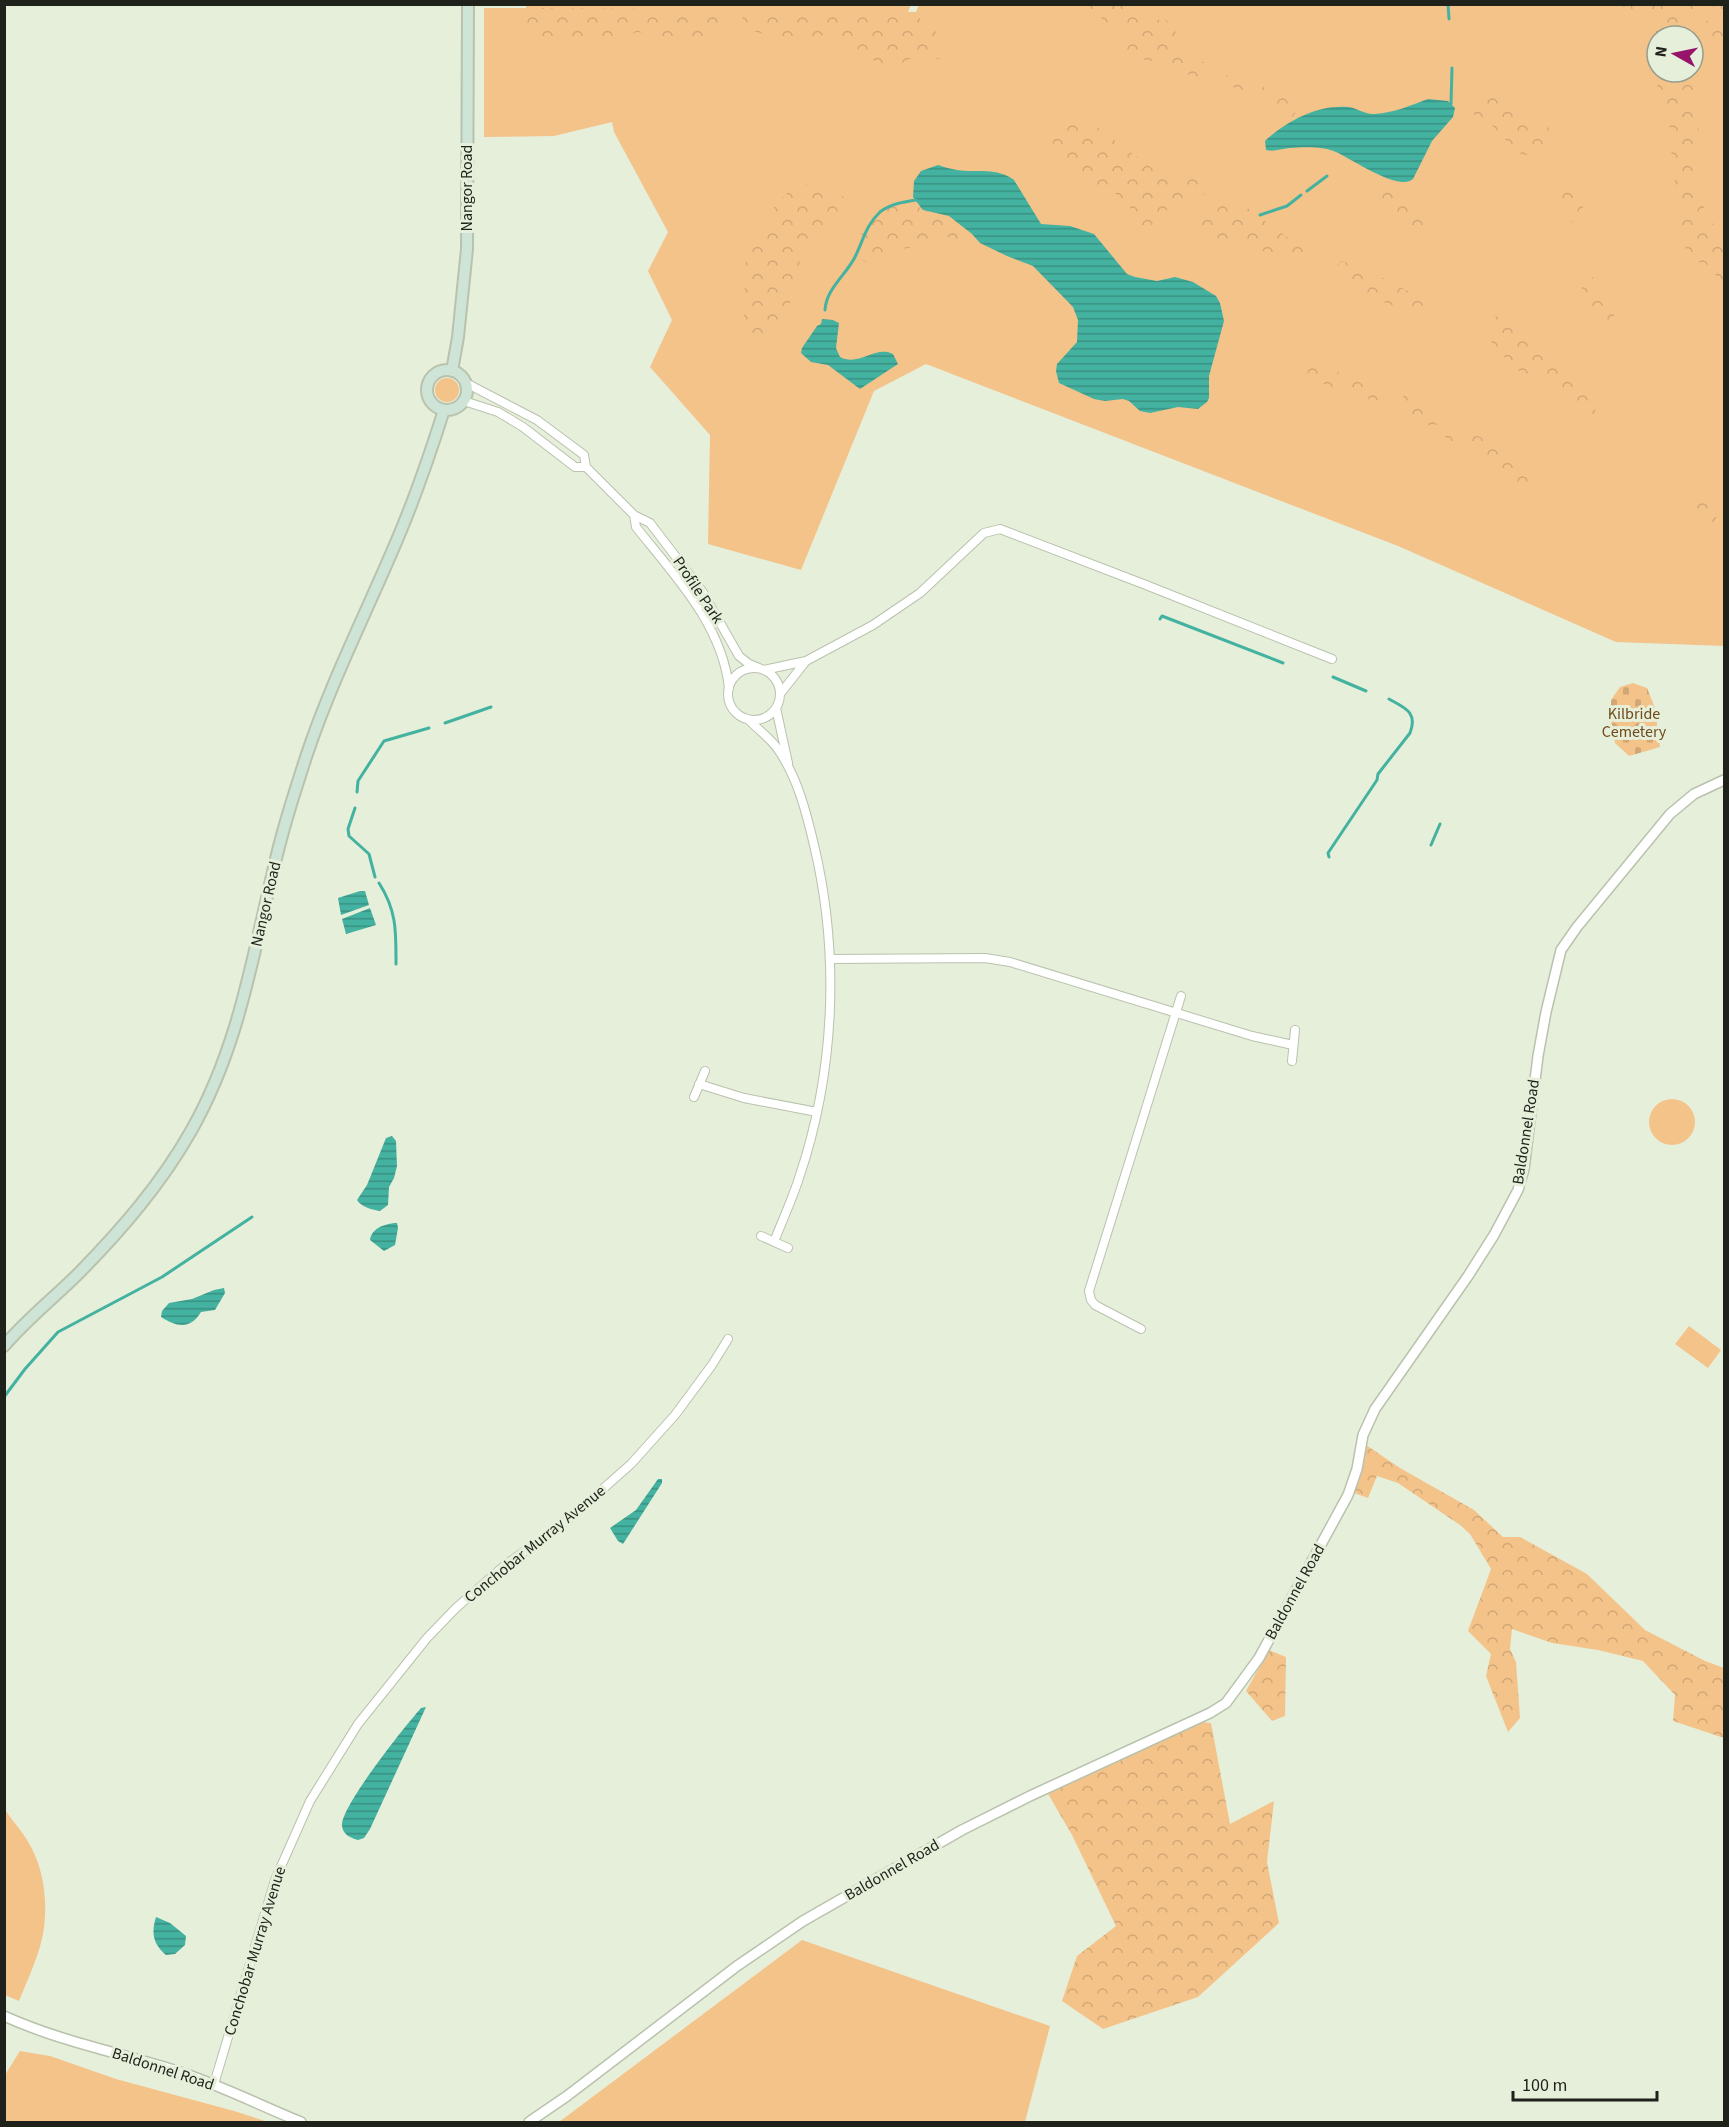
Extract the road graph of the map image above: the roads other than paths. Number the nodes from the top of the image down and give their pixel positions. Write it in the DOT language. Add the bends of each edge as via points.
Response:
graph roads {
  1 [pos="468,4"];
  2 [pos="452,371"];
  3 [pos="466,383"];
  4 [pos="465,401"];
  5 [pos="444,410"];
  6 [pos="586,467"];
  7 [pos="634,515"];
  8 [pos="1332,659"];
  9 [pos="806,662"];
  10 [pos="762,669"];
  11 [pos="729,688"];
  12 [pos="780,694"];
  13 [pos="776,708"];
  14 [pos="748,719"];
  15 [pos="788,767"];
  16 [pos="1725,780"];
  17 [pos="830,959"];
  18 [pos="1181,996"];
  19 [pos="1175,1013"];
  20 [pos="1295,1030"];
  21 [pos="1293,1046"];
  22 [pos="1292,1061"];
  23 [pos="705,1071"];
  24 [pos="699,1084"];
  25 [pos="694,1097"];
  26 [pos="817,1112"];
  27 [pos="761,1236"];
  28 [pos="774,1242"];
  29 [pos="788,1248"];
  30 [pos="1141,1329"];
  31 [pos="728,1339"];
  32 [pos="4,1346"];
  33 [pos="4,2016"];
  34 [pos="214,2084"];
  35 [pos="301,2122"];
  36 [pos="529,2122"];
  1 -- 2 [label="main road, Nangor Road" via="467,249"];
  2 -- 3 [label="main road"];
  2 -- 5 [label="main road" via="434,375 427,387 429,399"];
  3 -- 4 [label="main road"];
  3 -- 6 [label="street, Profile Park" via="537,420 584,456"];
  4 -- 5 [label="main road" via="456,409"];
  4 -- 6 [label="street, Profile Park" via="498,412 575,467"];
  5 -- 32 [label="main road, Nangor Road" via="402,528 308,750 274,866 240,1013 209,1098 183,1145 124,1225"];
  6 -- 7 [label="street, Profile Park"];
  7 -- 10 [label="street, Profile Park" via="651,523 702,591 739,656"];
  7 -- 11 [label="street, Profile Park" via="636,527 691,596 719,645"];
  8 -- 9 [label="street" via="1000,529 984,533 920,593 873,625"];
  9 -- 10 [label="street"];
  9 -- 12 [label="street"];
  10 -- 11 [label="street" via="751,668 737,675"];
  10 -- 12 [label="street" via="775,679"];
  11 -- 14 [label="street" via="733,708"];
  12 -- 13 [label="street"];
  13 -- 14 [label="street" via="762,718"];
  13 -- 15 [label="street"];
  14 -- 15 [label="street" via="768,737"];
  15 -- 17 [label="street" via="807,815 823,882"];
  16 -- 36 [label="street, Baldonnel Road" via="1694,794 1670,814 1561,950 1546,1012 1518,1190 1468,1276 1375,1409 1340,1510 1259,1658 1226,1703 962,1830 803,1921 737,1965"];
  17 -- 19 [label="street" via="984,958 1045,972"];
  17 -- 26 [label="street" via="830,1010"];
  18 -- 19 [label="street"];
  19 -- 21 [label="street"];
  19 -- 30 [label="street" via="1089,1291 1095,1305"];
  20 -- 21 [label="street"];
  21 -- 22 [label="street"];
  23 -- 24 [label="street"];
  24 -- 25 [label="street"];
  24 -- 26 [label="street" via="744,1098"];
  26 -- 28 [label="street" via="799,1177"];
  27 -- 28 [label="street"];
  28 -- 29 [label="street"];
  31 -- 34 [label="street, Conchobar Murray Avenue" via="681,1407 631,1464 570,1518 469,1596 427,1638 358,1724 310,1801 275,1880"];
  33 -- 34 [label="street, Baldonnel Road" via="81,2045"];
  34 -- 35 [label="street, Baldonnel Road"];
}
